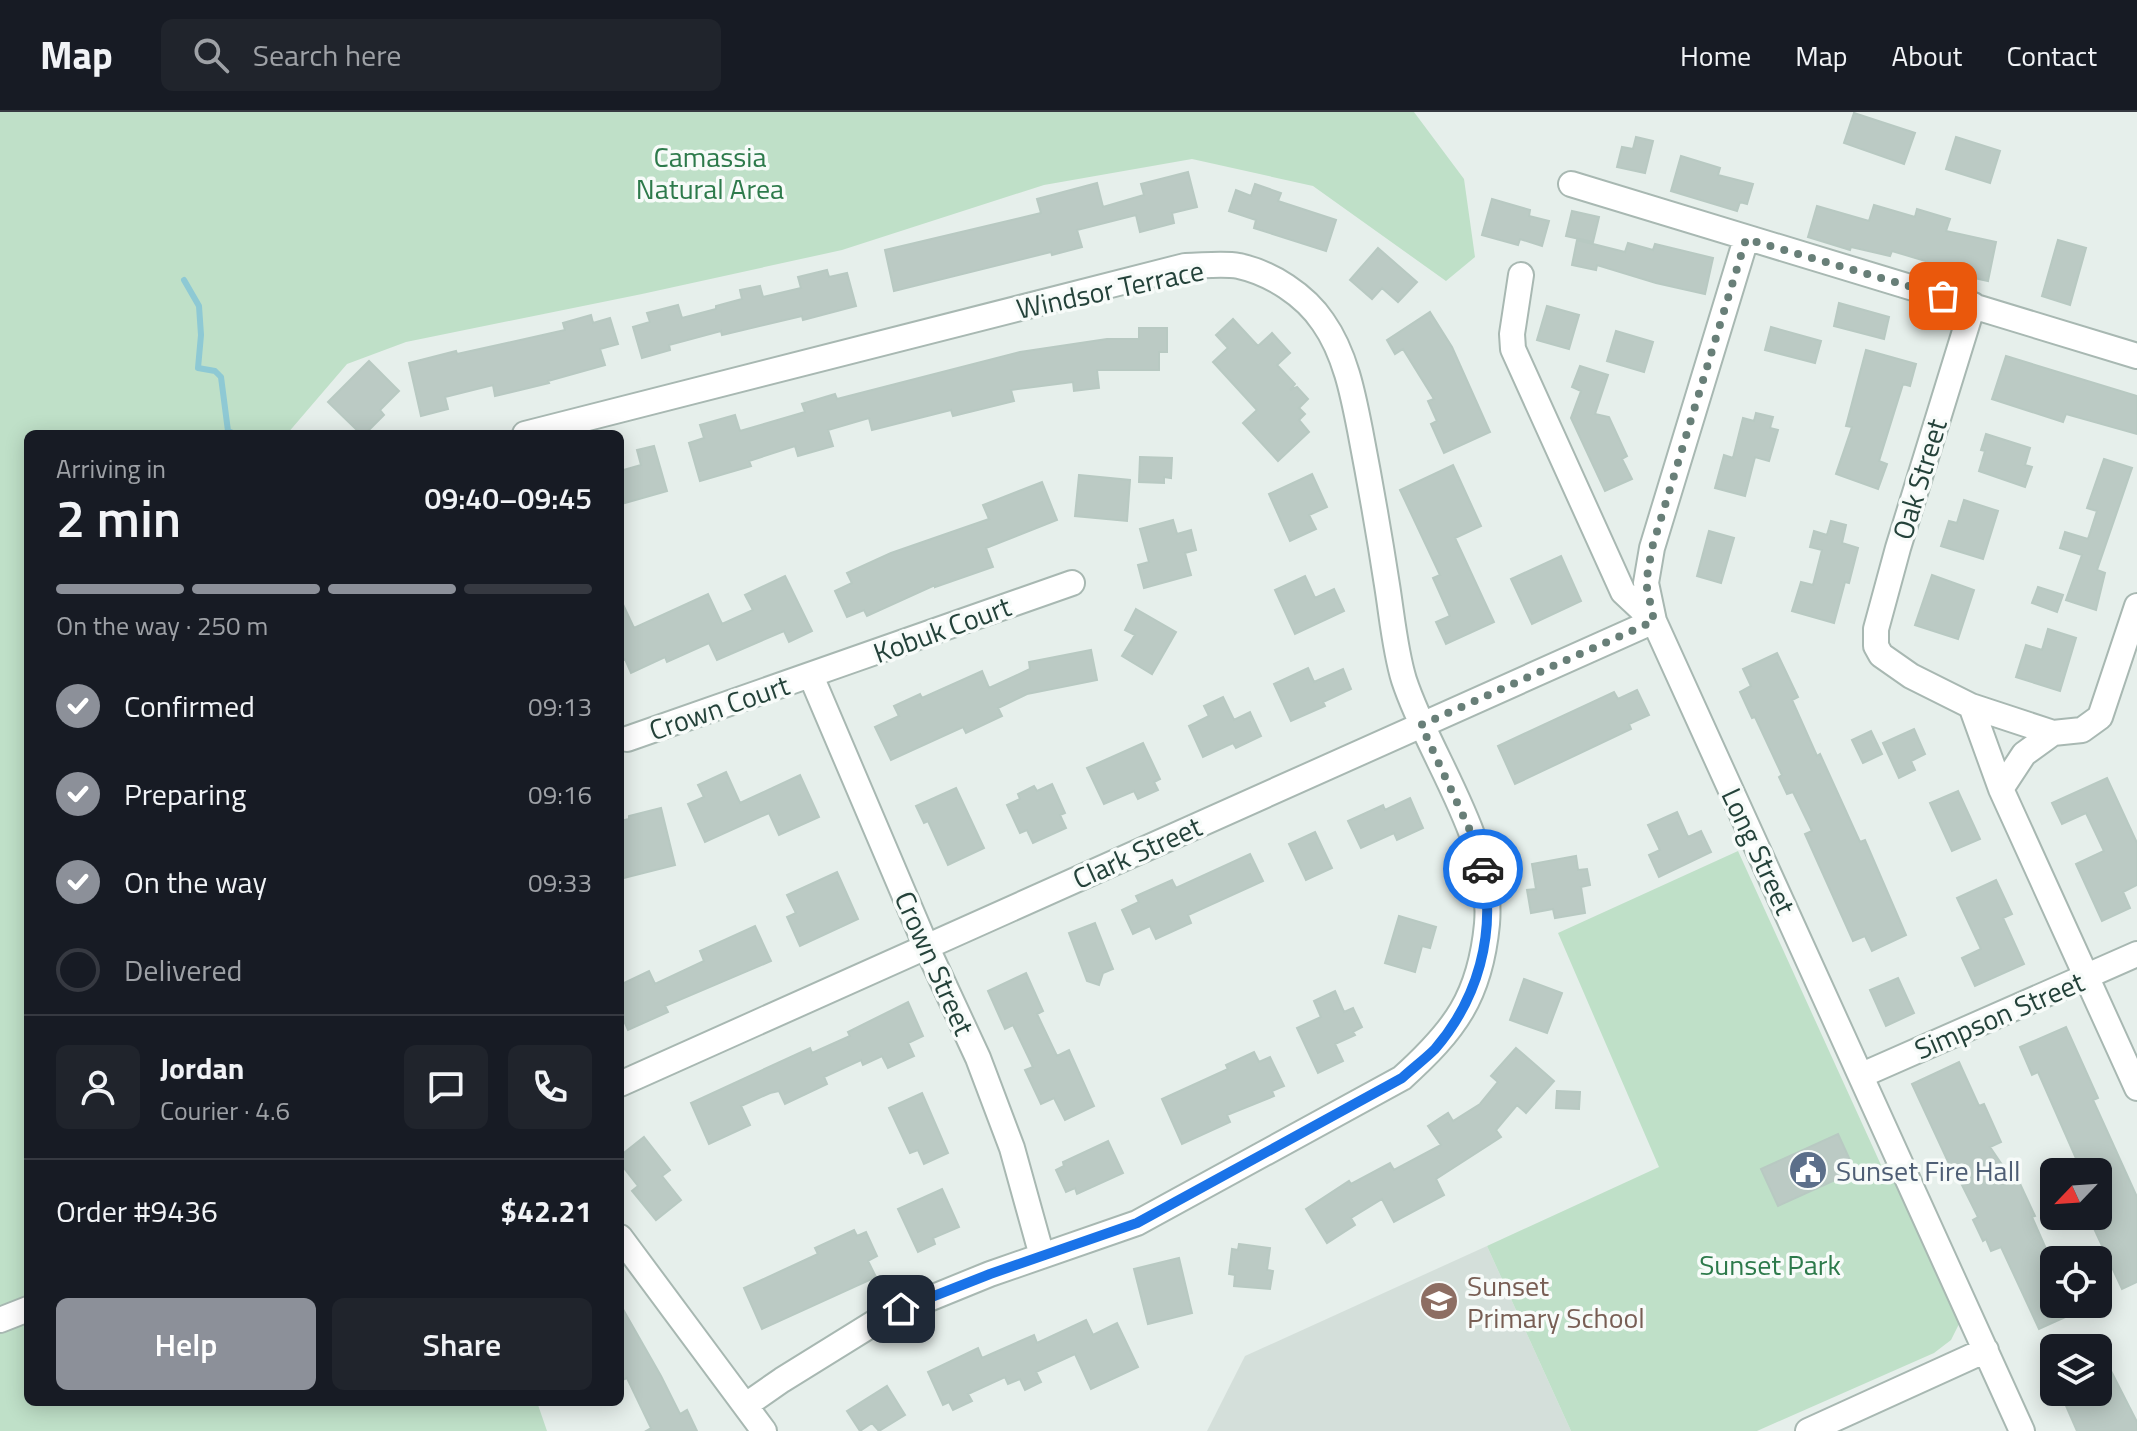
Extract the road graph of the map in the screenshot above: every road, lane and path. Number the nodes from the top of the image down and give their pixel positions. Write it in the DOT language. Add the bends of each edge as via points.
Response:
graph roads {
  1 [pos="1571,184"];
  2 [pos="1746,239"];
  3 [pos="1521,275"];
  4 [pos="1973,305"];
  5 [pos="2137,356"];
  6 [pos="541,430"];
  7 [pos="1072,583"];
  8 [pos="2137,606"];
  9 [pos="1654,621"];
  10 [pos="811,676"];
  11 [pos="1971,706"];
  12 [pos="1421,725"];
  13 [pos="2053,733"];
  14 [pos="627,739"];
  15 [pos="2001,789"];
  16 [pos="926,946"];
  17 [pos="2137,954"];
  18 [pos="2088,976"];
  19 [pos="1862,1075"];
  20 [pos="624,1082"];
  21 [pos="2137,1088"];
  22 [pos="624,1242"];
  23 [pos="1042,1256"];
  24 [pos="24,1311"];
  25 [pos="0,1320"];
  26 [pos="1986,1350"];
  27 [pos="746,1405"];
  28 [pos="764,1431"];
  29 [pos="1808,1431"];
  30 [pos="2022,1431"];
  1 -- 2 [label="street"];
  2 -- 4 [label="street"];
  2 -- 9 [label="street" via="1652,548 1646,583"];
  3 -- 9 [label="street, Long Street" via="1513,349 1623,592"];
  4 -- 5 [label="street"];
  4 -- 11 [label="street, Oak Street" via="1875,639 1881,655 1911,676"];
  6 -- 12 [label="street, Windsor Terrace" via="1185,266 1237,266 1258,272 1310,306 1344,366 1403,677"];
  7 -- 10 [label="street, Kobuk Court"];
  8 -- 13 [label="street" via="2100,717 2082,730"];
  9 -- 12 [label="street, Clark Street"];
  9 -- 19 [label="street, Long Street"];
  10 -- 14 [label="street, Crown Court"];
  10 -- 16 [label="street, Crown Street"];
  11 -- 13 [label="street"];
  11 -- 15 [label="street"];
  12 -- 16 [label="street, Clark Street"];
  12 -- 23 [label="street, Windsor Terrace" via="1480,852 1488,892 1479,968 1458,1018 1434,1050 1402,1078 1137,1223"];
  13 -- 15 [label="street" via="2024,754"];
  15 -- 18 [label="street"];
  16 -- 20 [label="street, Clark Street"];
  16 -- 23 [label="street, Crown Street" via="1002,1119"];
  17 -- 18 [label="street, Simpson Street"];
  18 -- 19 [label="street, Simpson Street"];
  18 -- 21 [label="street"];
  19 -- 26 [label="street, Long Street"];
  22 -- 27 [label="street"];
  23 -- 27 [label="street, Windsor Terrace" via="882,1318"];
  24 -- 25 [label="street"];
  26 -- 29 [label="street"];
  26 -- 30 [label="street, Long Street"];
  27 -- 28 [label="street"];
}
